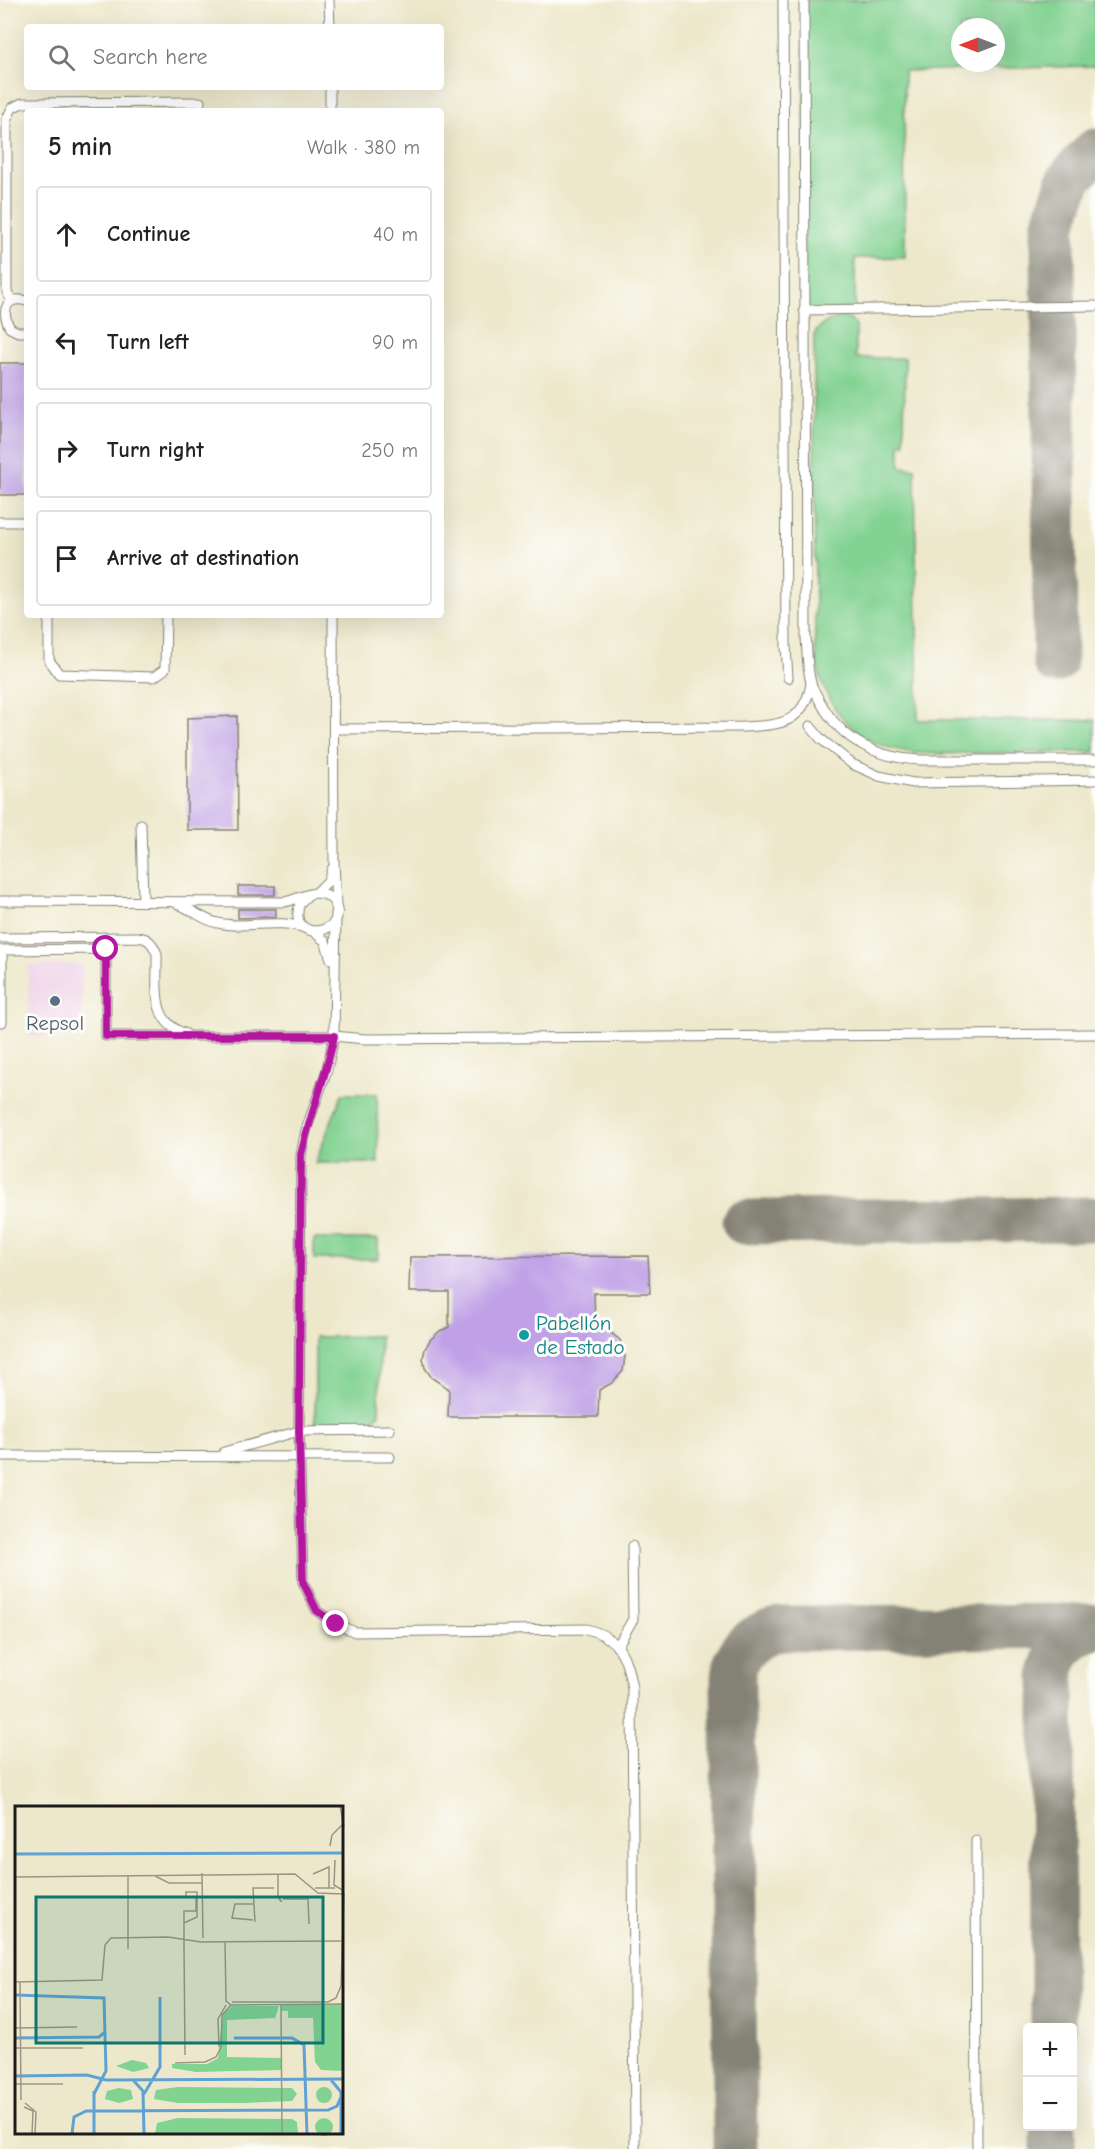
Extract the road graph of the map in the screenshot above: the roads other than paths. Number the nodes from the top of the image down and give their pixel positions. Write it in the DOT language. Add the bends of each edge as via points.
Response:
graph roads {
  1 [pos="329,0"];
  2 [pos="783,0"];
  3 [pos="804,0"];
  4 [pos="330,24"];
  5 [pos="330,90"];
  6 [pos="200,102"];
  7 [pos="330,108"];
  8 [pos="24,300"];
  9 [pos="12,301"];
  10 [pos="1095,306"];
  11 [pos="804,310"];
  12 [pos="10,328"];
  13 [pos="24,332"];
  14 [pos="0,334"];
  15 [pos="0,522"];
  16 [pos="24,522"];
  17 [pos="49,618"];
  18 [pos="166,618"];
  19 [pos="333,618"];
  20 [pos="788,678"];
  21 [pos="811,684"];
  22 [pos="810,726"];
  23 [pos="334,729"];
  24 [pos="1095,760"];
  25 [pos="1095,780"];
  26 [pos="141,824"];
  27 [pos="334,861"];
  28 [pos="312,894"];
  29 [pos="0,901"];
  30 [pos="143,901"];
  31 [pos="168,901"];
  32 [pos="336,911"];
  33 [pos="310,931"];
  34 [pos="0,939"];
  35 [pos="334,974"];
  36 [pos="0,1022"];
  37 [pos="1095,1034"];
  38 [pos="194,1036"];
  39 [pos="334,1036"];
  40 [pos="390,1430"];
  41 [pos="299,1431"];
  42 [pos="213,1455"];
  43 [pos="0,1456"];
  44 [pos="300,1456"];
  45 [pos="390,1457"];
  46 [pos="632,1546"];
  47 [pos="617,1647"];
  48 [pos="976,1841"];
  49 [pos="635,2149"];
  50 [pos="976,2149"];
  1 -- 4 [label="lane"];
  2 -- 20 [label="lane"];
  3 -- 11 [label="lane"];
  5 -- 7 [label="lane"];
  6 -- 9 [label="lane" via="22,103 12,108 7,120 7,292"];
  8 -- 9 [label="lane"];
  9 -- 12 [label="lane" via="5,312"];
  10 -- 11 [label="lane"];
  11 -- 21 [label="lane" via="806,637"];
  12 -- 13 [label="lane"];
  12 -- 14 [label="lane"];
  15 -- 16 [label="lane"];
  17 -- 18 [label="lane" via="49,660 59,674 153,677 165,669"];
  19 -- 23 [label="lane"];
  21 -- 23 [label="lane" via="800,711 779,724"];
  21 -- 24 [label="lane" via="824,708 845,733 870,750 892,757"];
  22 -- 25 [label="lane" via="852,764 901,781"];
  23 -- 27 [label="lane"];
  26 -- 30 [label="lane"];
  27 -- 28 [label="lane" via="328,881"];
  27 -- 32 [label="lane"];
  28 -- 31 [label="lane" via="284,902"];
  28 -- 32 [label="lane" via="329,897"];
  28 -- 33 [label="lane" via="300,903 298,915"];
  29 -- 30 [label="lane"];
  30 -- 31 [label="lane"];
  31 -- 33 [label="lane" via="222,924 287,925"];
  32 -- 33 [label="lane" via="328,928"];
  32 -- 35 [label="lane"];
  33 -- 35 [label="lane" via="327,944"];
  34 -- 38 [label="lane" via="146,939 156,954 161,1014 177,1031"];
  35 -- 39 [label="lane"];
  36 -- 38 [label="lane" via="2,950 106,949 106,1036"];
  37 -- 39 [label="lane" via="389,1039"];
  38 -- 39 [label="lane"];
  39 -- 41 [label="lane" via="301,1155"];
  40 -- 41 [label="lane"];
  41 -- 42 [label="lane"];
  41 -- 44 [label="lane"];
  42 -- 43 [label="lane"];
  42 -- 44 [label="lane"];
  44 -- 45 [label="lane"];
  44 -- 47 [label="lane" via="303,1582 317,1611 336,1624 355,1632 586,1629 602,1633"];
  46 -- 47 [label="lane" via="633,1620"];
  47 -- 49 [label="lane" via="629,1669 632,1689"];
  48 -- 50 [label="lane"];
}
